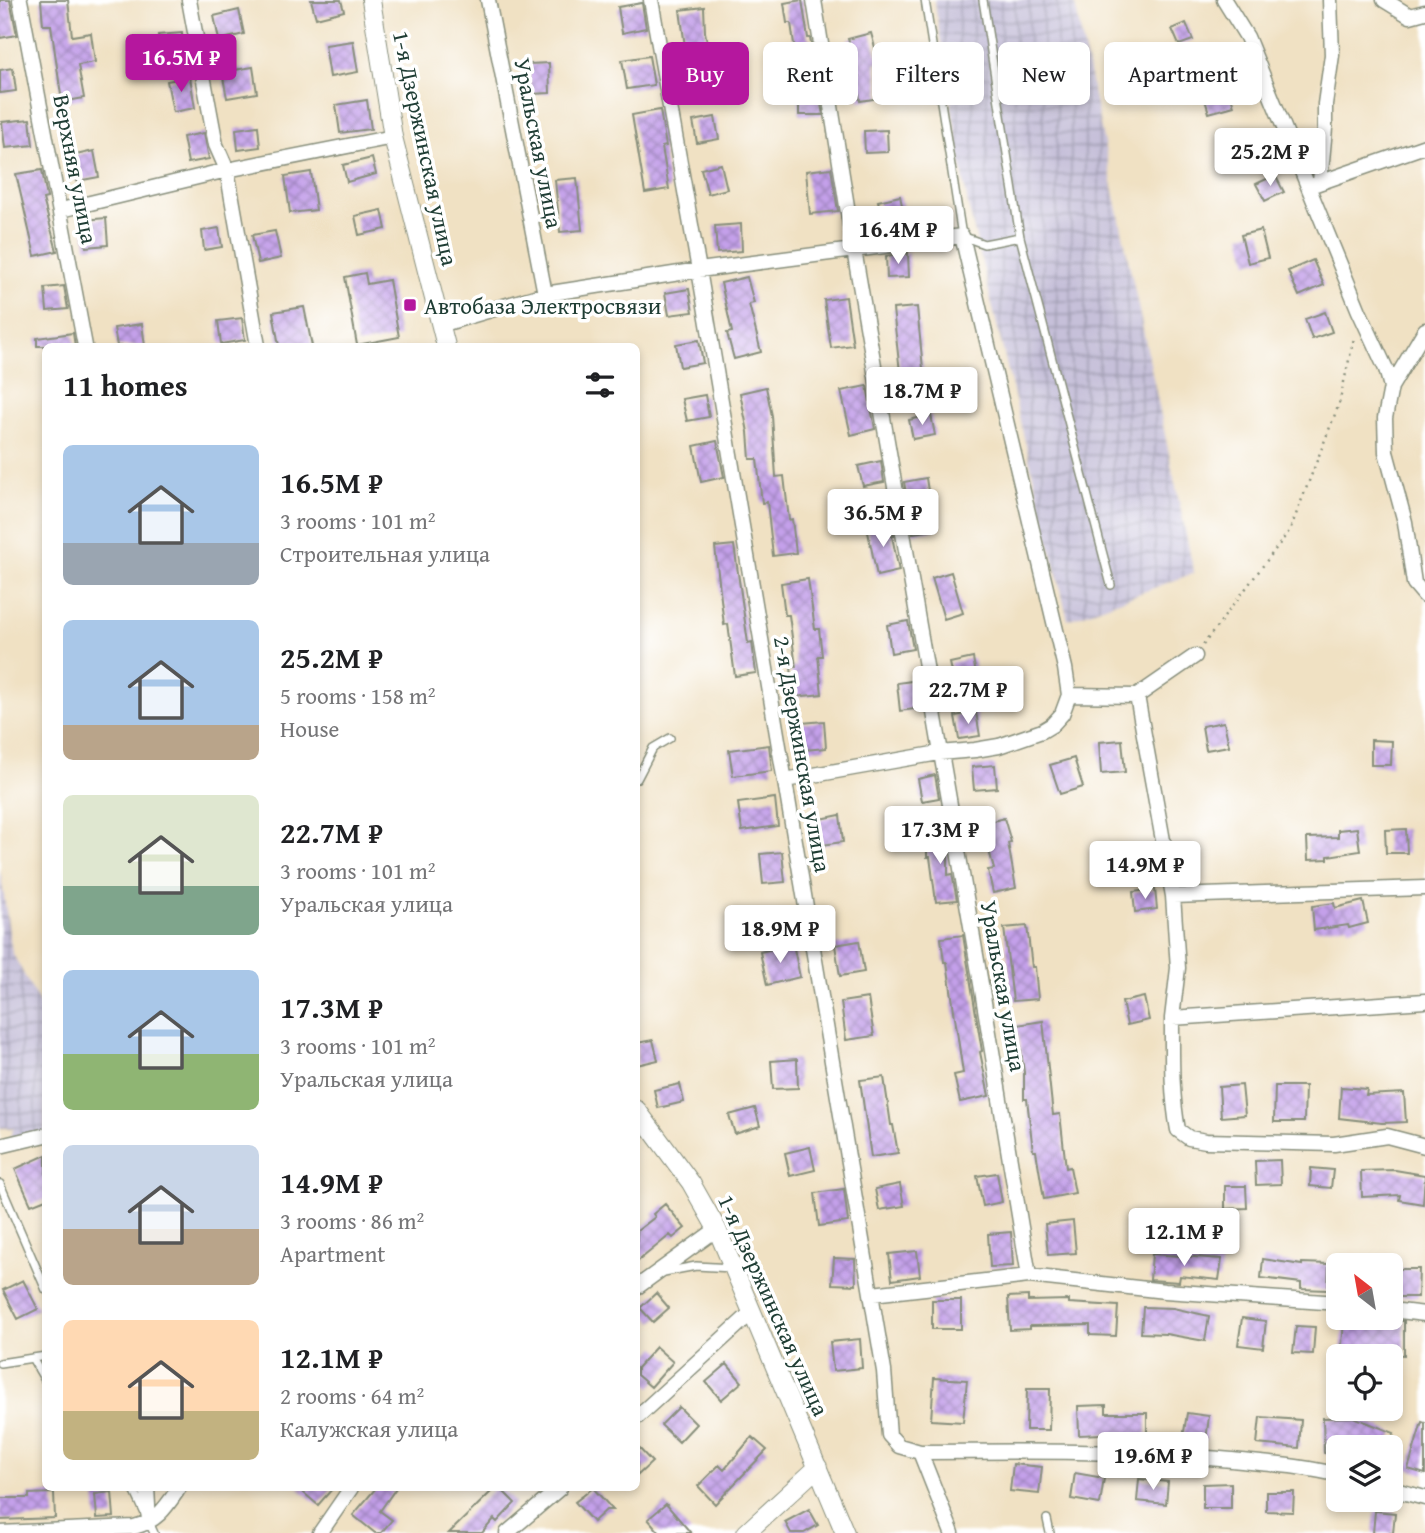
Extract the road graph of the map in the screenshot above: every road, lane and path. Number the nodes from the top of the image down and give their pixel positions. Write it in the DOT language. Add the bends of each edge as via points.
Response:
graph roads {
  1 [pos="20,0"];
  2 [pos="189,0"];
  3 [pos="371,0"];
  4 [pos="488,0"];
  5 [pos="651,0"];
  6 [pos="814,0"];
  7 [pos="925,0"];
  8 [pos="983,0"];
  9 [pos="1224,0"];
  10 [pos="1331,0"];
  11 [pos="1384,0"];
  12 [pos="1425,12"];
  13 [pos="393,137"];
  14 [pos="1425,146"];
  15 [pos="227,170"];
  16 [pos="1315,184"];
  17 [pos="61,210"];
  18 [pos="962,236"];
  19 [pos="1020,236"];
  20 [pos="854,250"];
  21 [pos="699,270"];
  22 [pos="545,294"];
  23 [pos="1359,311"];
  24 [pos="440,326"];
  25 [pos="1425,330"];
  26 [pos="84,343"];
  27 [pos="256,343"];
  28 [pos="445,343"];
  29 [pos="1391,387"];
  30 [pos="1111,584"];
  31 [pos="1425,596"];
  32 [pos="1195,656"];
  33 [pos="1069,695"];
  34 [pos="1138,696"];
  35 [pos="670,737"];
  36 [pos="939,753"];
  37 [pos="640,773"];
  38 [pos="785,780"];
  39 [pos="1425,888"];
  40 [pos="1173,896"];
  41 [pos="1425,1001"];
  42 [pos="1172,1018"];
  43 [pos="640,1114"];
  44 [pos="42,1136"];
  45 [pos="0,1146"];
  46 [pos="1425,1146"];
  47 [pos="0,1184"];
  48 [pos="717,1228"];
  49 [pos="733,1268"];
  50 [pos="656,1273"];
  51 [pos="1029,1276"];
  52 [pos="42,1281"];
  53 [pos="640,1285"];
  54 [pos="872,1294"];
  55 [pos="1326,1302"];
  56 [pos="751,1312"];
  57 [pos="1404,1312"];
  58 [pos="1425,1314"];
  59 [pos="42,1357"];
  60 [pos="32,1358"];
  61 [pos="0,1363"];
  62 [pos="42,1377"];
  63 [pos="640,1415"];
  64 [pos="920,1452"];
  65 [pos="818,1467"];
  66 [pos="1326,1471"];
  67 [pos="134,1491"];
  68 [pos="147,1491"];
  69 [pos="177,1491"];
  70 [pos="349,1491"];
  71 [pos="556,1491"];
  72 [pos="1403,1492"];
  73 [pos="1425,1498"];
  74 [pos="1047,1519"];
  75 [pos="151,1528"];
  76 [pos="0,1533"];
  77 [pos="320,1533"];
  78 [pos="507,1533"];
  79 [pos="746,1533"];
  80 [pos="845,1533"];
  81 [pos="953,1533"];
  82 [pos="1051,1533"];
  1 -- 17 [label="street, Верхняя улица"];
  2 -- 15 [label="street" via="216,145"];
  3 -- 13 [label="street, 1-я Дзержинская улица"];
  4 -- 22 [label="street, Уральская улица"];
  5 -- 21 [label="street, 2-я Дзержинская улица"];
  6 -- 20 [label="street, Уральская улица"];
  7 -- 18 [label="lane"];
  8 -- 19 [label="lane"];
  9 -- 16 [label="street" via="1247,37"];
  10 -- 16 [label="street" via="1332,55"];
  11 -- 12 [label="street" via="1410,16"];
  13 -- 15 [label="street"];
  13 -- 24 [label="street, 1-я Дзержинская улица"];
  14 -- 16 [label="street"];
  15 -- 17 [label="street"];
  15 -- 27 [label="street"];
  16 -- 23 [label="street"];
  17 -- 26 [label="street, Верхняя улица"];
  18 -- 19 [label="lane" via="984,244"];
  18 -- 20 [label="street"];
  18 -- 33 [label="street"];
  19 -- 30 [label="lane"];
  20 -- 21 [label="street"];
  20 -- 36 [label="street, Уральская улица"];
  21 -- 22 [label="street"];
  21 -- 38 [label="street, 2-я Дзержинская улица"];
  22 -- 24 [label="street"];
  23 -- 29 [label="street"];
  23 -- 32 [label="path" via="1339,404 1290,530"];
  24 -- 28 [label="street, 1-я Дзержинская улица"];
  25 -- 29 [label="street"];
  29 -- 31 [label="street" via="1385,418 1386,452 1405,522 1414,583"];
  32 -- 34 [label="street"];
  33 -- 34 [label="street"];
  33 -- 36 [label="street" via="1062,714 1042,731 999,746"];
  34 -- 40 [label="street"];
  35 -- 37 [label="lane" via="653,748"];
  36 -- 38 [label="street"];
  36 -- 51 [label="street, Уральская улица"];
  38 -- 54 [label="street, 2-я Дзержинская улица"];
  39 -- 40 [label="street"];
  40 -- 42 [label="street" via="1178,968"];
  41 -- 42 [label="street"];
  42 -- 46 [label="street" via="1176,1119 1178,1130 1189,1138 1334,1144 1387,1136"];
  43 -- 48 [label="street, 1-я Дзержинская улица" via="691,1183"];
  44 -- 45 [label="street"];
  47 -- 52 [label="lane"];
  48 -- 49 [label="street, 1-я Дзержинская улица"];
  48 -- 50 [label="street"];
  49 -- 50 [label="lane" via="696,1266"];
  49 -- 56 [label="street, 1-я Дзержинская улица"];
  50 -- 53 [label="street"];
  51 -- 54 [label="street"];
  51 -- 55 [label="street"];
  54 -- 64 [label="street, 2-я Дзержинская улица" via="889,1434 899,1446"];
  56 -- 63 [label="street"];
  56 -- 65 [label="street, 1-я Дзержинская улица"];
  57 -- 58 [label="street"];
  59 -- 60 [label="lane"];
  60 -- 61 [label="lane"];
  60 -- 62 [label="lane"];
  64 -- 66 [label="street" via="1179,1455"];
  64 -- 81 [label="street"];
  65 -- 79 [label="street"];
  65 -- 80 [label="street, 1-я Дзержинская улица"];
  67 -- 75 [label="lane"];
  68 -- 75 [label="street"];
  69 -- 75 [label="street"];
  70 -- 77 [label="street"];
  71 -- 78 [label="street"];
  72 -- 73 [label="street"];
  74 -- 82 [label="lane"];
  75 -- 76 [label="street"];
}
